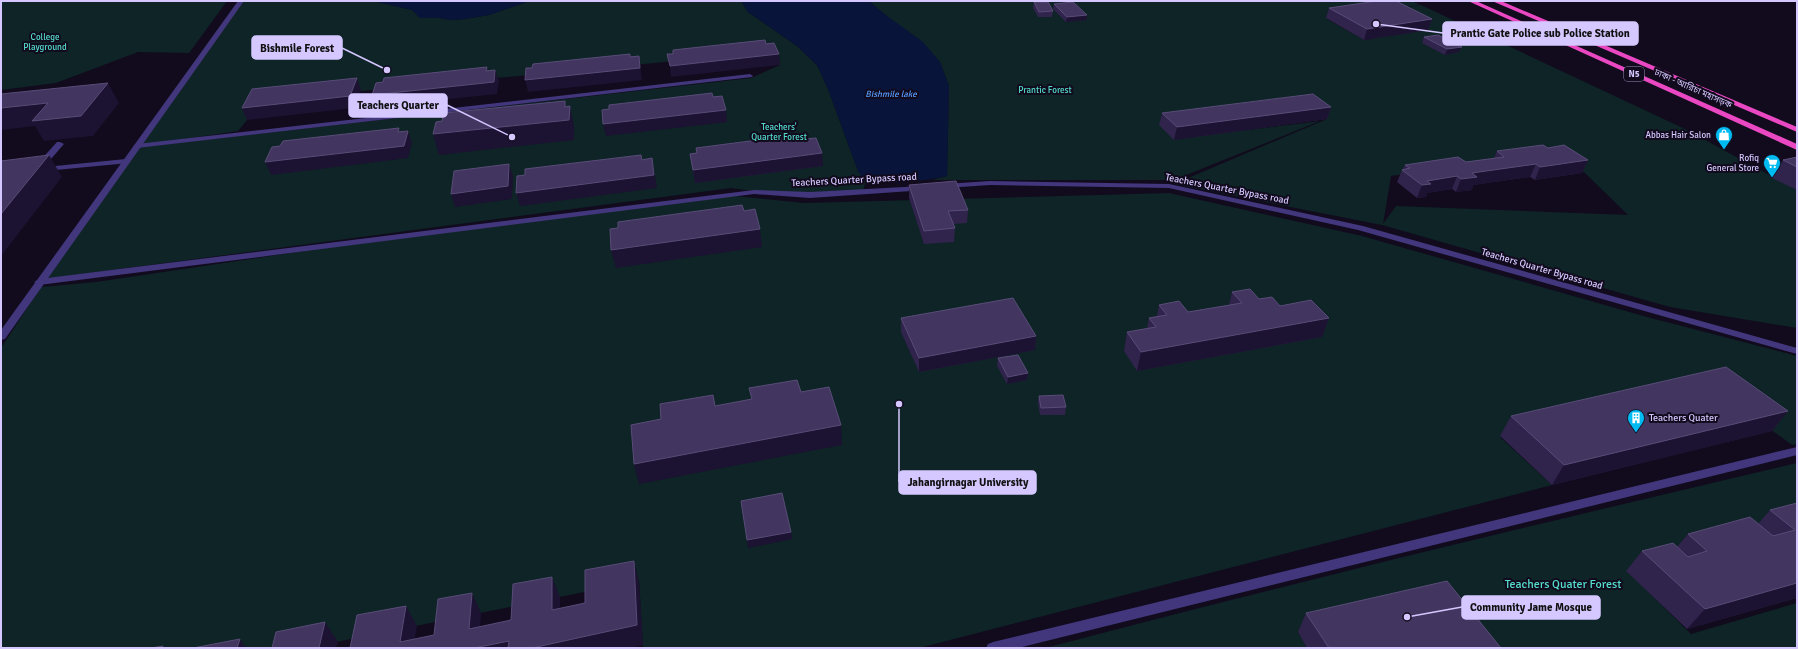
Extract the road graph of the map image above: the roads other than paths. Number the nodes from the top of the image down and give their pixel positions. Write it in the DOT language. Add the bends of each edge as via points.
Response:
graph roads {
  1 [pos="241,1"];
  2 [pos="1471,1"];
  3 [pos="1496,1"];
  4 [pos="750,76"];
  5 [pos="1797,130"];
  6 [pos="60,144"];
  7 [pos="137,146"];
  8 [pos="1797,147"];
  9 [pos="126,160"];
  10 [pos="39,282"];
  11 [pos="1,337"];
  12 [pos="1797,351"];
  13 [pos="1797,451"];
  14 [pos="993,648"];
  1 -- 7 [label="street"];
  2 -- 8 [label="highway, ঢাকা - আরিচা মহাসড়ক / N5"];
  3 -- 5 [label="highway, ঢাকা - আরিচা মহাসড়ক / N5"];
  4 -- 7 [label="street"];
  6 -- 9 [label="street" via="37,170"];
  7 -- 9 [label="street"];
  9 -- 10 [label="street"];
  10 -- 11 [label="street"];
  10 -- 12 [label="street, Teachers Quarter Bypass road" via="754,192 810,195 990,183 1169,186 1360,228"];
  13 -- 14 [label="street"];
}
